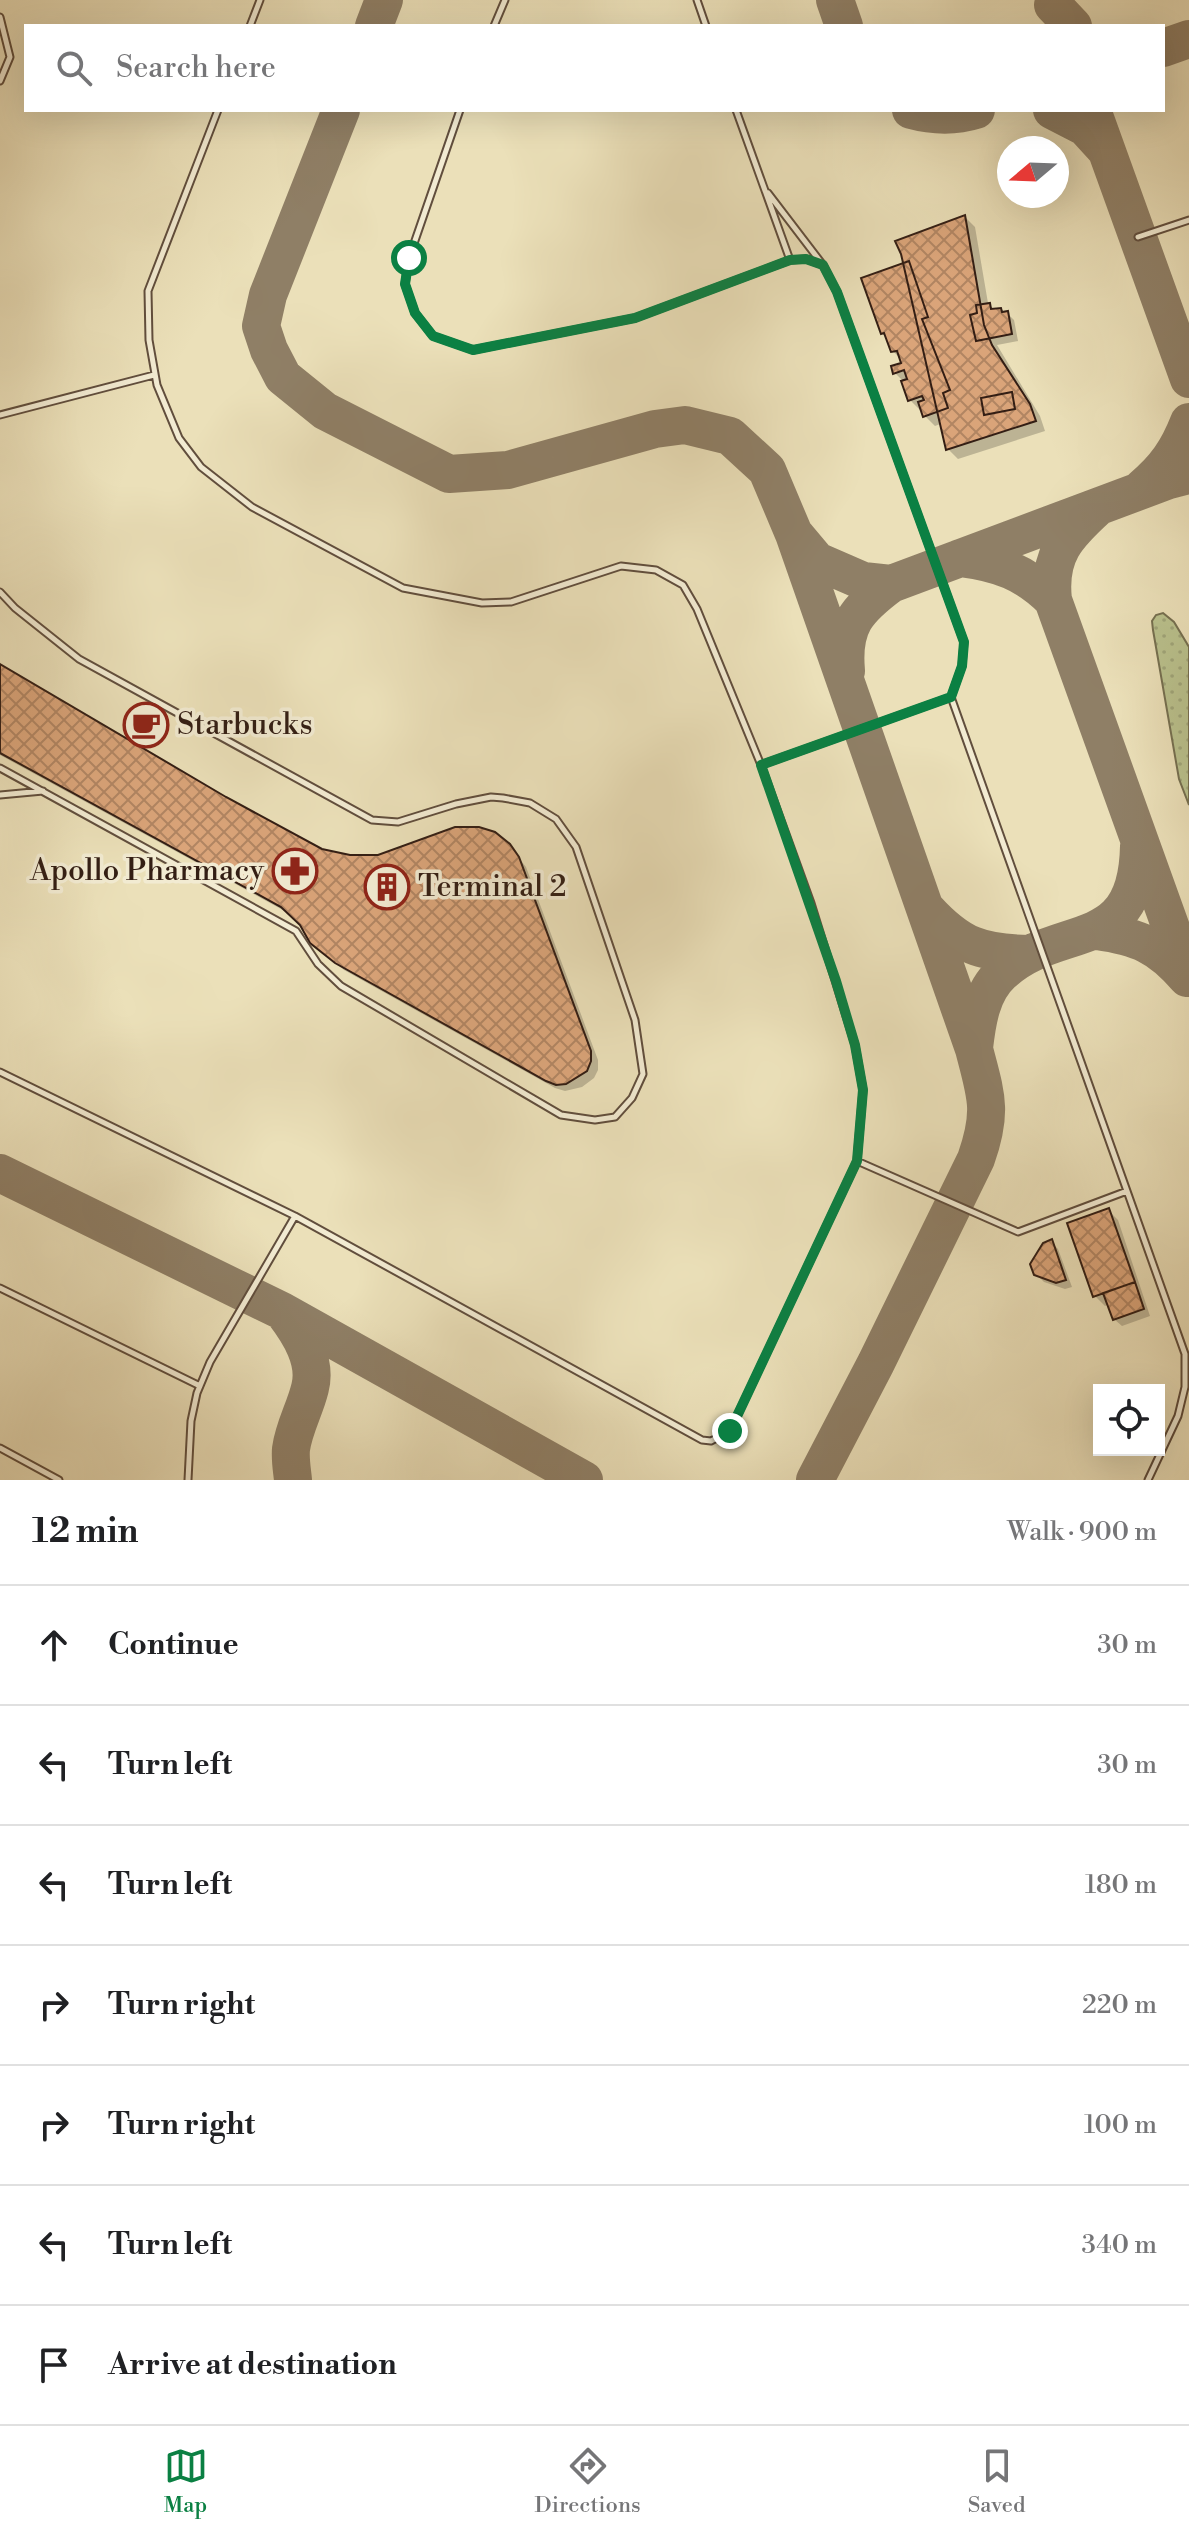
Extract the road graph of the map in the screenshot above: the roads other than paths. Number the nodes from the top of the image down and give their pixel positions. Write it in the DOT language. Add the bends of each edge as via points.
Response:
graph roads {
  1 [pos="260,0"];
  2 [pos="505,0"];
  3 [pos="697,0"];
  4 [pos="0,17"];
  5 [pos="251,24"];
  6 [pos="495,24"];
  7 [pos="705,24"];
  8 [pos="0,81"];
  9 [pos="217,112"];
  10 [pos="459,112"];
  11 [pos="737,112"];
  12 [pos="764,188"];
  13 [pos="1189,220"];
  14 [pos="1138,237"];
  15 [pos="790,260"];
  16 [pos="823,265"];
  17 [pos="154,375"];
  18 [pos="0,415"];
  19 [pos="0,592"];
  20 [pos="951,697"];
  21 [pos="761,765"];
  22 [pos="0,768"];
  23 [pos="45,791"];
  24 [pos="0,795"];
  25 [pos="0,1072"];
  26 [pos="857,1161"];
  27 [pos="1127,1191"];
  28 [pos="295,1216"];
  29 [pos="0,1288"];
  30 [pos="200,1386"];
  31 [pos="0,1448"];
  32 [pos="59,1480"];
  33 [pos="188,1480"];
  34 [pos="1148,1480"];
  1 -- 5 [label="lane"];
  2 -- 6 [label="lane"];
  3 -- 7 [label="lane"];
  4 -- 8 [label="lane" via="10,57"];
  9 -- 17 [label="lane" via="148,291"];
  10 -- 15 [label="lane" via="409,258 405,284 415,313 433,336 473,350 635,318"];
  11 -- 12 [label="lane"];
  12 -- 15 [label="lane"];
  12 -- 16 [label="lane"];
  13 -- 14 [label="lane"];
  15 -- 16 [label="lane"];
  16 -- 20 [label="lane" via="964,642"];
  17 -- 18 [label="lane"];
  17 -- 21 [label="lane" via="179,438 201,467 252,507 403,588 482,603 511,602 621,566 656,570 683,585"];
  19 -- 23 [label="lane" via="79,659 372,820 398,822 491,797 530,803 556,819 576,847 635,1020 643,1074 632,1098 615,1117 561,1115 341,986 296,931"];
  20 -- 21 [label="lane"];
  20 -- 27 [label="lane"];
  21 -- 26 [label="lane" via="855,1045 863,1090"];
  22 -- 23 [label="lane"];
  23 -- 24 [label="lane"];
  25 -- 28 [label="lane"];
  26 -- 27 [label="lane" via="1018,1232"];
  26 -- 28 [label="lane" via="730,1431 711,1441"];
  27 -- 34 [label="lane" via="1185,1354 1178,1416"];
  28 -- 30 [label="lane"];
  29 -- 30 [label="lane"];
  30 -- 33 [label="lane" via="191,1421"];
  31 -- 32 [label="lane"];
}
